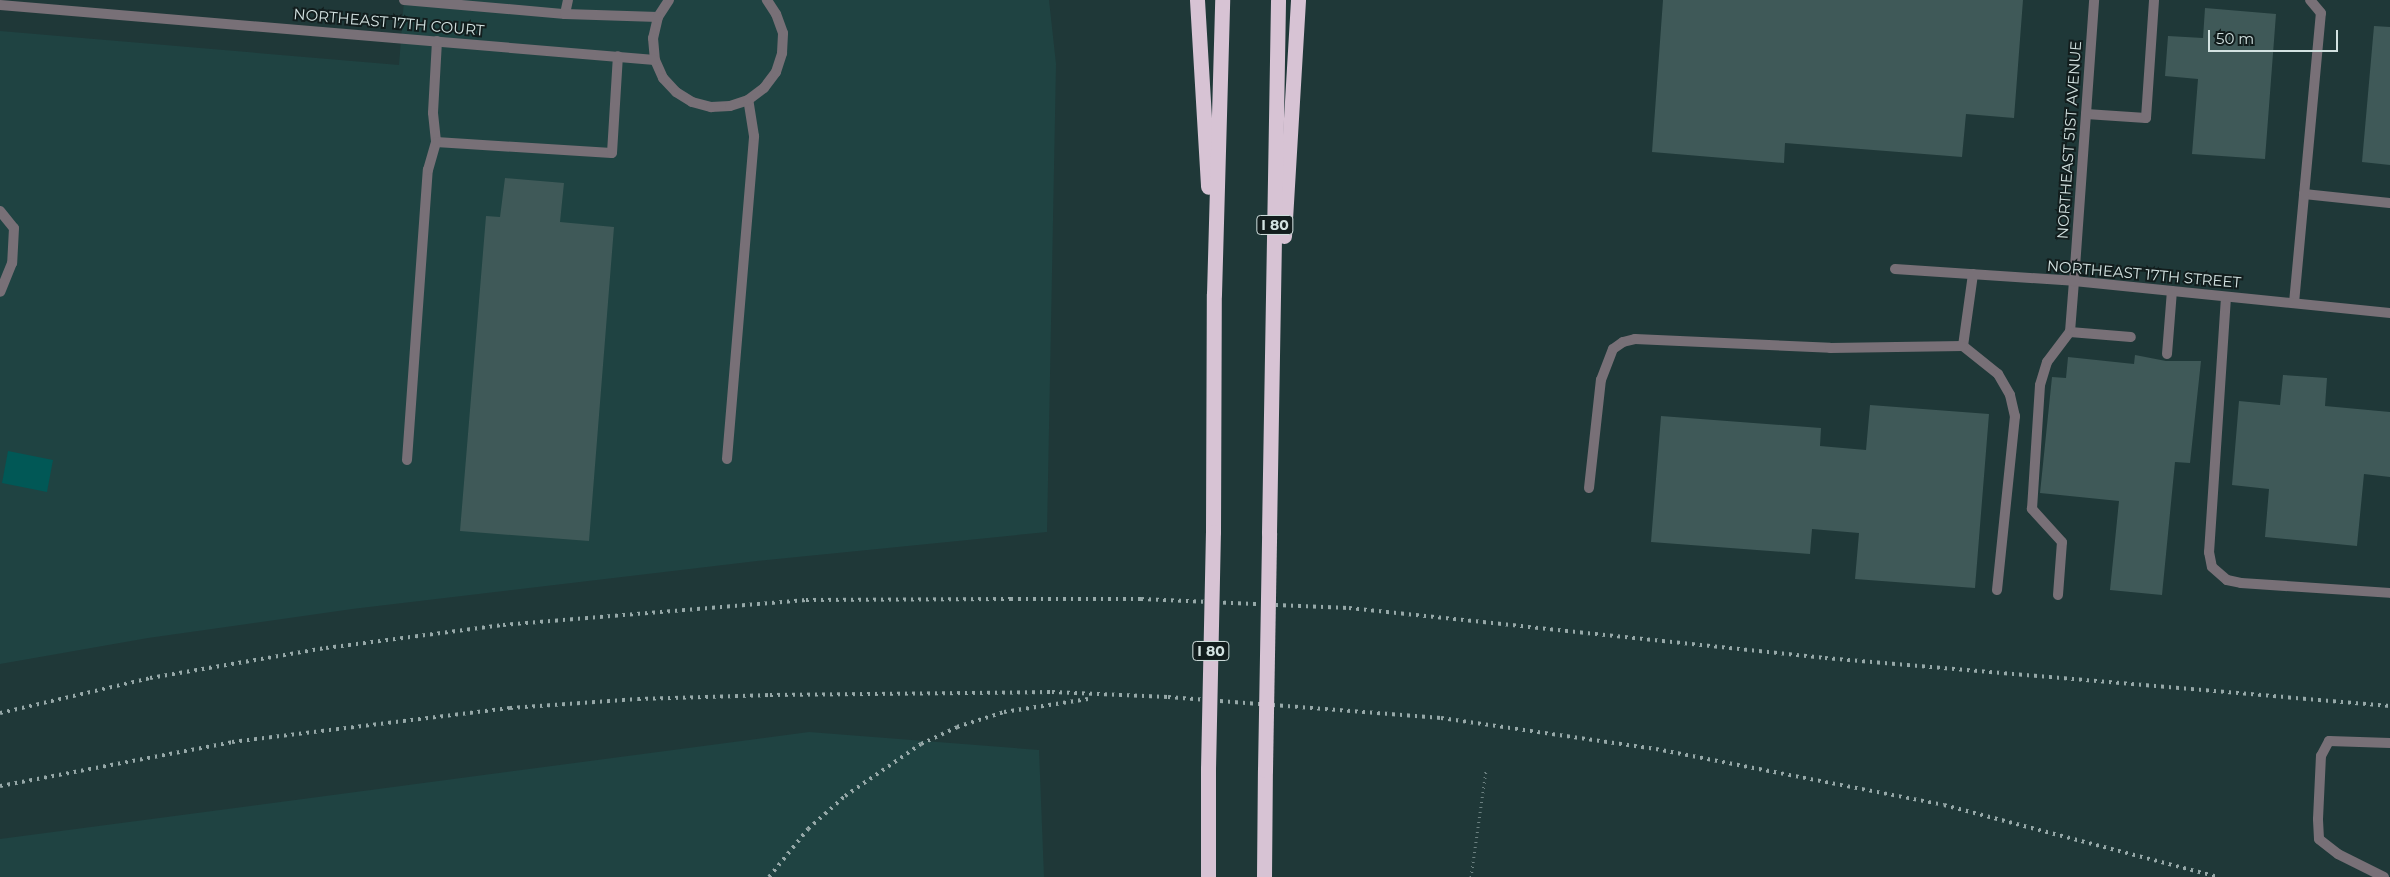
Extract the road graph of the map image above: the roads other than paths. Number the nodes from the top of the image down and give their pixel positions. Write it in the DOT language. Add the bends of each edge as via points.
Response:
graph roads {
  1 [pos="404,0"];
  2 [pos="568,0"];
  3 [pos="669,0"];
  4 [pos="767,0"];
  5 [pos="1197,0"];
  6 [pos="1222,0"];
  7 [pos="1278,0"];
  8 [pos="1298,0"];
  9 [pos="2094,0"];
  10 [pos="2154,0"];
  11 [pos="2310,0"];
  12 [pos="0,5"];
  13 [pos="565,14"];
  14 [pos="658,16"];
  15 [pos="437,41"];
  16 [pos="618,56"];
  17 [pos="655,60"];
  18 [pos="748,100"];
  19 [pos="2086,114"];
  20 [pos="436,142"];
  21 [pos="2304,194"];
  22 [pos="2390,203"];
  23 [pos="0,211"];
  24 [pos="1896,269"];
  25 [pos="1973,274"];
  26 [pos="2074,281"];
  27 [pos="2172,291"];
  28 [pos="0,292"];
  29 [pos="1214,294"];
  30 [pos="2226,297"];
  31 [pos="2294,303"];
  32 [pos="2390,313"];
  33 [pos="2070,332"];
  34 [pos="2131,337"];
  35 [pos="1963,346"];
  36 [pos="2167,354"];
  37 [pos="1272,450"];
  38 [pos="727,459"];
  39 [pos="408,460"];
  40 [pos="1589,488"];
  41 [pos="1998,590"];
  42 [pos="2390,593"];
  43 [pos="2058,595"];
  44 [pos="2390,743"];
  45 [pos="1208,877"];
  46 [pos="1264,877"];
  47 [pos="2384,877"];
  1 -- 13 [label="street, NORTHEAST 17TH COURT"];
  2 -- 13 [label="street"];
  3 -- 14 [label="street"];
  4 -- 18 [label="street" via="782,33 782,53 772,78"];
  5 -- 29 [label="highway"];
  6 -- 29 [label="highway, I 80"];
  7 -- 37 [label="highway, I 80"];
  8 -- 37 [label="highway"];
  9 -- 19 [label="street, NORTHEAST 51ST AVENUE"];
  10 -- 19 [label="street" via="2146,118"];
  11 -- 21 [label="street" via="2321,13"];
  12 -- 15 [label="street, NORTHEAST 17TH COURT"];
  13 -- 14 [label="street, NORTHEAST 17TH COURT"];
  14 -- 17 [label="street" via="653,38"];
  15 -- 16 [label="street, NORTHEAST 17TH COURT"];
  15 -- 20 [label="street" via="433,113"];
  16 -- 17 [label="street, NORTHEAST 17TH COURT"];
  16 -- 20 [label="street" via="612,153"];
  17 -- 18 [label="street" via="670,85 692,102 711,107 730,106"];
  18 -- 38 [label="street" via="754,136"];
  19 -- 26 [label="street, NORTHEAST 51ST AVENUE"];
  20 -- 39 [label="street" via="428,170"];
  21 -- 22 [label="street"];
  21 -- 31 [label="street"];
  23 -- 28 [label="street" via="14,228 12,264"];
  24 -- 25 [label="street, NORTHEAST 17TH STREET"];
  25 -- 26 [label="street, NORTHEAST 17TH STREET"];
  25 -- 35 [label="street"];
  26 -- 27 [label="street, NORTHEAST 17TH STREET"];
  26 -- 33 [label="street, NORTHEAST 51ST AVENUE"];
  27 -- 30 [label="street, NORTHEAST 17TH STREET"];
  27 -- 36 [label="street"];
  29 -- 45 [label="highway, I 80, bridge"];
  30 -- 31 [label="street, NORTHEAST 17TH STREET"];
  30 -- 42 [label="street" via="2209,552 2212,567 2226,580 2241,583"];
  31 -- 32 [label="street, NORTHEAST 17TH STREET"];
  33 -- 34 [label="street"];
  33 -- 43 [label="street" via="2047,362 2040,385 2032,509 2062,542"];
  35 -- 40 [label="street" via="1830,348 1635,339 1623,342 1613,349 1600,380"];
  35 -- 41 [label="street" via="1998,374 2010,395 2015,416"];
  37 -- 46 [label="highway, I 80, bridge"];
  44 -- 47 [label="street" via="2329,741 2321,756 2318,819 2319,839 2338,854"];
}
